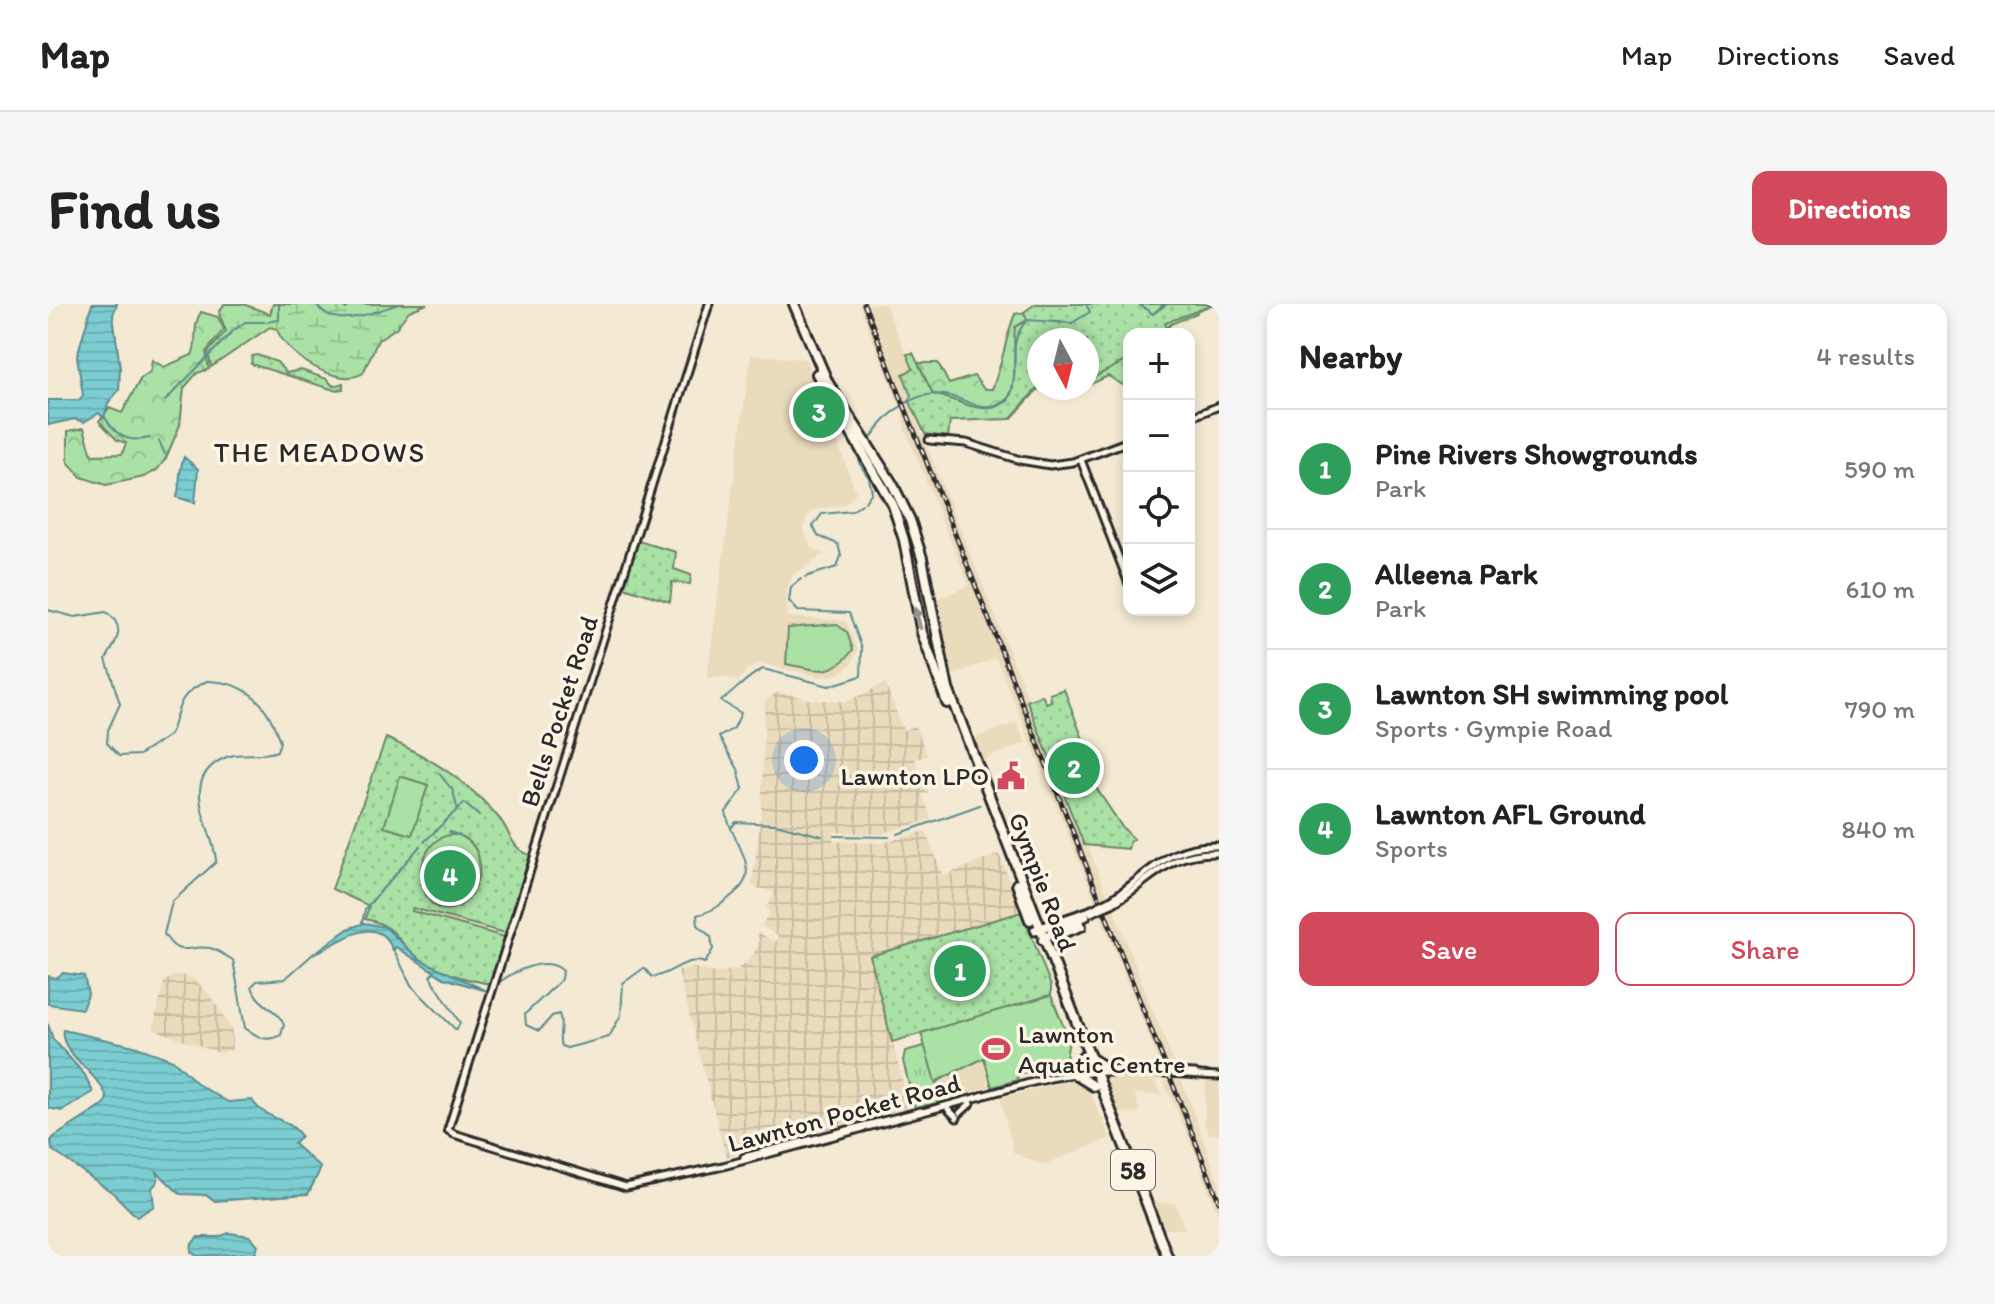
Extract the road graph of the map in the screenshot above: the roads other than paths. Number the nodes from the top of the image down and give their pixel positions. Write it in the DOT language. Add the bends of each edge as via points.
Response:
graph roads {
  1 [pos="709,304"];
  2 [pos="792,304"];
  3 [pos="1219,406"];
  4 [pos="1195,416"];
  5 [pos="929,440"];
  6 [pos="1123,443"];
  7 [pos="867,452"];
  8 [pos="1081,460"];
  9 [pos="1123,568"];
  10 [pos="938,645"];
  11 [pos="925,650"];
  12 [pos="1219,846"];
  13 [pos="1219,853"];
  14 [pos="1111,902"];
  15 [pos="1088,913"];
  16 [pos="1081,926"];
  17 [pos="1056,929"];
  18 [pos="1039,930"];
  19 [pos="1086,1058"];
  20 [pos="1091,1071"];
  21 [pos="1107,1071"];
  22 [pos="1073,1073"];
  23 [pos="1219,1076"];
  24 [pos="1097,1085"];
  25 [pos="982,1096"];
  26 [pos="972,1101"];
  27 [pos="947,1108"];
  28 [pos="449,1131"];
  29 [pos="716,1166"];
  30 [pos="1164,1256"];
  1 -- 28 [label="main road, Bells Pocket Road"];
  2 -- 7 [label="highway, Gympie Road / 58" via="821,371"];
  3 -- 4 [label="main road"];
  5 -- 8 [label="main road" via="966,443 1045,464"];
  6 -- 8 [label="main road"];
  7 -- 10 [label="highway, Gympie Road / 58" via="898,493 913,527"];
  11 -- 7 [label="highway, Gympie Road / 58, one-way" via="899,523"];
  8 -- 9 [label="main road"];
  10 -- 11 [label="highway"];
  10 -- 18 [label="highway, Gympie Road / 58" via="951,699"];
  11 -- 18 [label="highway, Gympie Road / 58"];
  12 -- 14 [label="main road" via="1173,853"];
  13 -- 14 [label="main road" via="1172,859"];
  14 -- 15 [label="main road, bridge"];
  15 -- 17 [label="highway"];
  15 -- 18 [label="main road"];
  16 -- 17 [label="highway" via="1065,932"];
  17 -- 18 [label="highway"];
  18 -- 19 [label="highway, Gympie Road / 58"];
  19 -- 20 [label="highway, Gympie Road / 58"];
  19 -- 21 [label="highway"];
  19 -- 22 [label="highway"];
  20 -- 21 [label="main road, Lawnton Pocket Road"];
  20 -- 22 [label="main road, Lawnton Pocket Road"];
  20 -- 24 [label="highway, Gympie Road / 58"];
  21 -- 23 [label="main road, Lawnton Pocket Road"];
  21 -- 24 [label="highway"];
  22 -- 24 [label="highway"];
  22 -- 25 [label="main road, Lawnton Pocket Road"];
  24 -- 30 [label="highway, Gympie Road / 58"];
  25 -- 26 [label="main road, Lawnton Pocket Road"];
  25 -- 29 [label="main road, Lawnton Pocket Road"];
  26 -- 27 [label="main road, Lawnton Pocket Road"];
  26 -- 27 [label="main road" via="958,1115"];
  27 -- 29 [label="main road, Lawnton Pocket Road"];
  28 -- 29 [label="main road, Lawnton Pocket Road" via="619,1186"];
}
